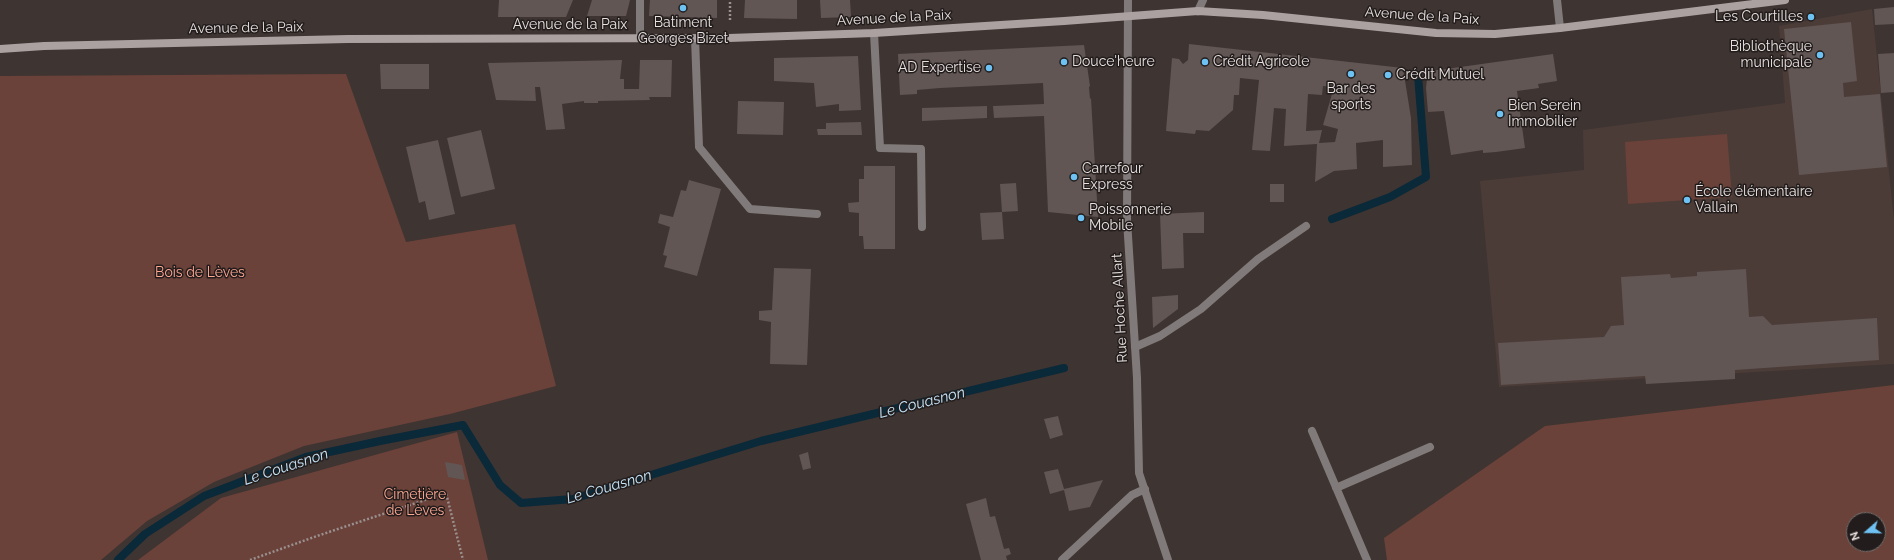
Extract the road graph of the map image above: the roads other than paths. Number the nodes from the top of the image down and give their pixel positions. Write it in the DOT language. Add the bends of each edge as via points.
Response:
graph roads {
  1 [pos="640,0"];
  2 [pos="1128,0"];
  3 [pos="1204,0"];
  4 [pos="1557,0"];
  5 [pos="1785,0"];
  6 [pos="1198,11"];
  7 [pos="1128,16"];
  8 [pos="1560,28"];
  9 [pos="874,33"];
  10 [pos="640,38"];
  11 [pos="695,38"];
  12 [pos="0,48"];
  13 [pos="817,214"];
  14 [pos="1306,226"];
  15 [pos="922,227"];
  16 [pos="1135,347"];
  17 [pos="1312,431"];
  18 [pos="1430,448"];
  19 [pos="1336,488"];
  20 [pos="1145,489"];
  21 [pos="1062,560"];
  22 [pos="1168,560"];
  23 [pos="1367,560"];
  1 -- 10 [label="street"];
  2 -- 7 [label="street, Rue Hoche Allart"];
  3 -- 6 [label="street"];
  4 -- 8 [label="street"];
  5 -- 8 [label="main road, Avenue de la Paix"];
  6 -- 7 [label="main road, Avenue de la Paix"];
  6 -- 8 [label="main road, Avenue de la Paix" via="1263,15 1436,34 1495,34"];
  7 -- 9 [label="main road, Avenue de la Paix"];
  7 -- 16 [label="street, Rue Hoche Allart" via="1127,220"];
  9 -- 11 [label="main road, Avenue de la Paix"];
  9 -- 15 [label="street" via="880,148 921,149"];
  10 -- 11 [label="main road, Avenue de la Paix"];
  10 -- 12 [label="main road, Avenue de la Paix" via="348,39"];
  11 -- 13 [label="street" via="699,147 750,209"];
  14 -- 16 [label="street" via="1258,259 1201,309 1160,336"];
  16 -- 20 [label="street, Rue Hoche Allart" via="1139,473"];
  17 -- 19 [label="street"];
  18 -- 19 [label="street"];
  19 -- 23 [label="street"];
  20 -- 21 [label="street" via="1132,494"];
  20 -- 22 [label="street, Rue Hoche Allart"];
}
